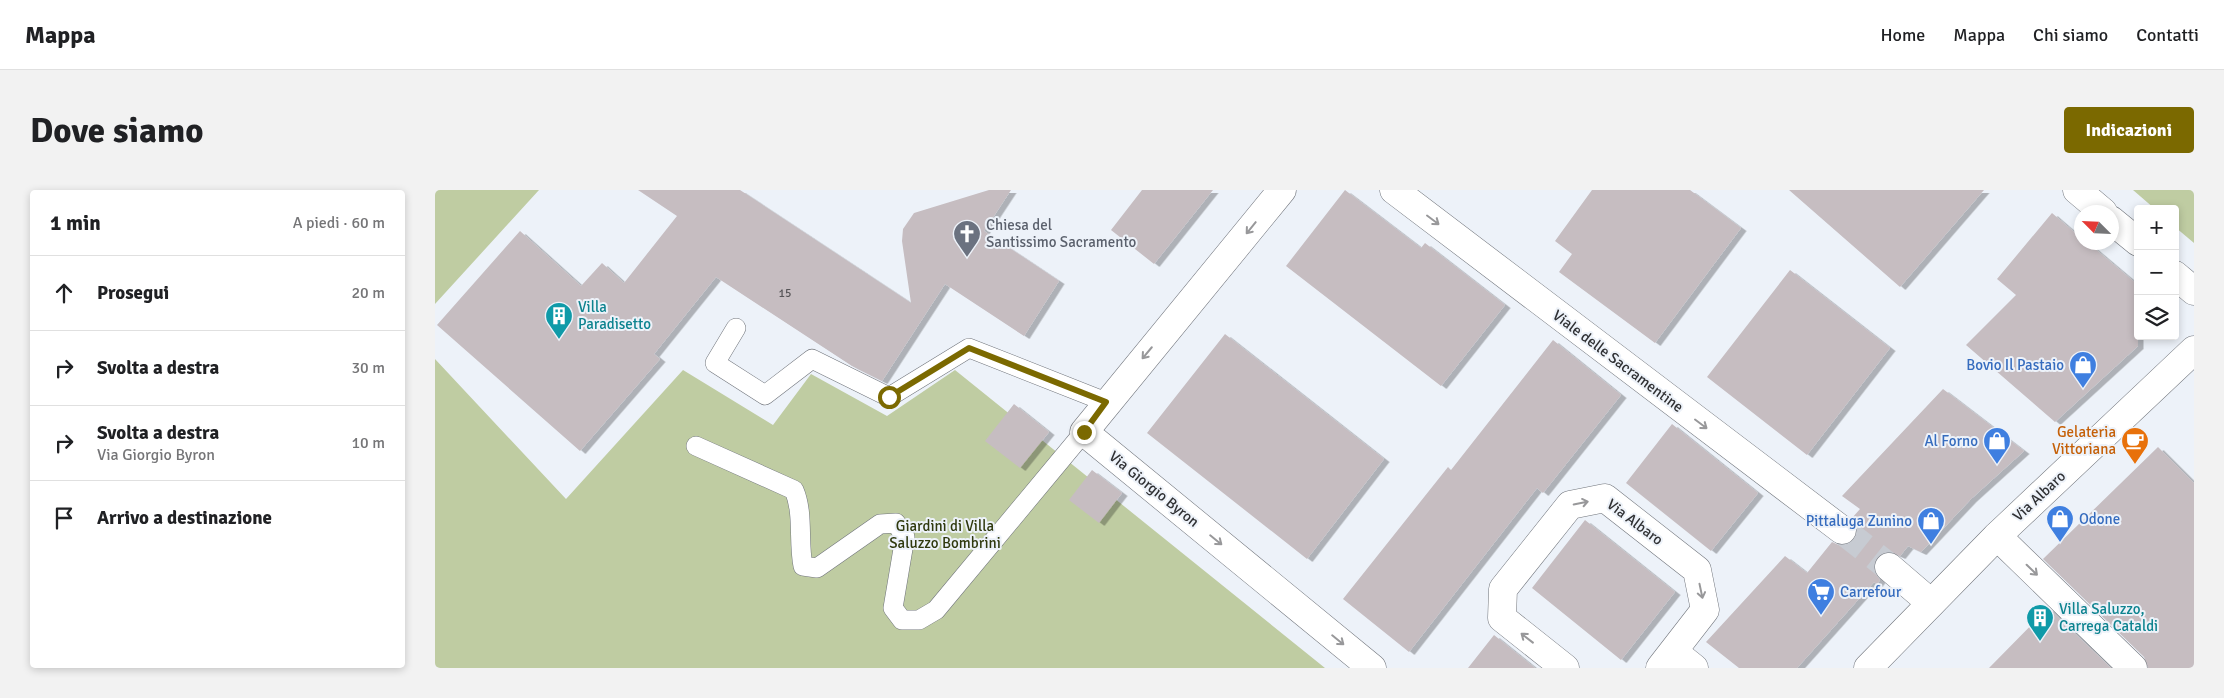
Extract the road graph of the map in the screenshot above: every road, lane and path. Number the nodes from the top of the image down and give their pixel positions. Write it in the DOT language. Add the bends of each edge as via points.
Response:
graph roads {
  1 [pos="1282,190"];
  2 [pos="1394,190"];
  3 [pos="2077,190"];
  4 [pos="2095,205"];
  5 [pos="2119,227"];
  6 [pos="2134,239"];
  7 [pos="2179,278"];
  8 [pos="2194,291"];
  9 [pos="736,328"];
  10 [pos="2194,350"];
  11 [pos="1106,402"];
  12 [pos="1084,432"];
  13 [pos="696,446"];
  14 [pos="1842,530"];
  15 [pos="1997,536"];
  16 [pos="1889,567"];
  17 [pos="1931,603"];
  18 [pos="1676,663"];
  19 [pos="1372,668"];
  20 [pos="1565,668"];
  21 [pos="1868,668"];
  22 [pos="2133,668"];
  1 -- 11 [label="street, one-way"];
  2 -- 14 [label="street, Viale delle Sacramentine, one-way"];
  3 -- 4 [label="street"];
  5 -- 6 [label="street"];
  7 -- 8 [label="street"];
  9 -- 11 [label="lane" via="715,363 765,395 812,359 889,397 969,348"];
  10 -- 15 [label="street, Via Albaro"];
  11 -- 12 [label="street"];
  12 -- 13 [label="lane" via="936,610 919,620 903,620 893,608 905,537 896,523 880,524 817,568 803,566 799,550 799,501 794,490"];
  12 -- 19 [label="street, Via Giorgio Byron, one-way"];
  15 -- 17 [label="street, Via Albaro"];
  15 -- 22 [label="street, one-way"];
  16 -- 17 [label="street"];
  17 -- 21 [label="street, Via Albaro"];
  20 -- 18 [label="street, Via Albaro, one-way" via="1502,618 1503,589 1569,505 1605,498 1697,570 1705,610"];
}
